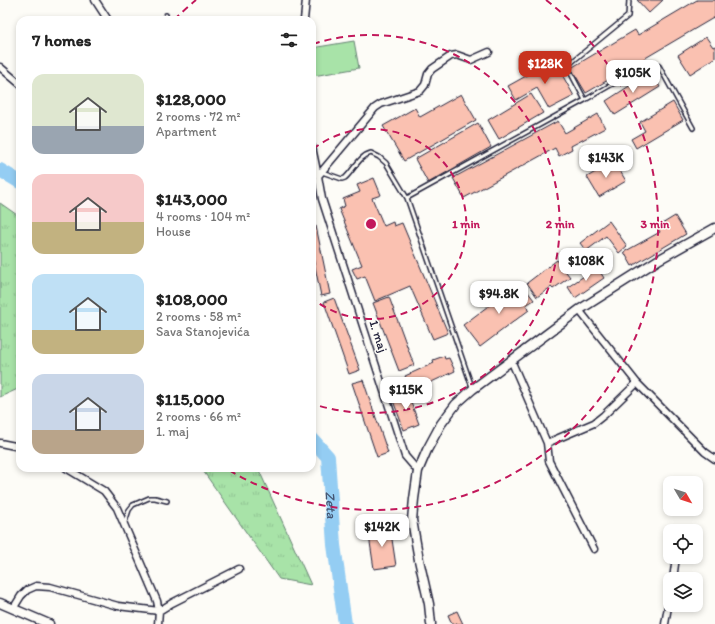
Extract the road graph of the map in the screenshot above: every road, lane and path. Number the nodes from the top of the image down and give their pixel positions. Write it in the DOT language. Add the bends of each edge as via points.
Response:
graph roads {
  1 [pos="95,0"];
  2 [pos="306,0"];
  3 [pos="629,0"];
  4 [pos="105,16"];
  5 [pos="304,16"];
  6 [pos="489,52"];
  7 [pos="0,68"];
  8 [pos="16,81"];
  9 [pos="585,100"];
  10 [pos="693,128"];
  11 [pos="316,160"];
  12 [pos="320,174"];
  13 [pos="407,198"];
  14 [pos="715,228"];
  15 [pos="579,310"];
  16 [pos="511,360"];
  17 [pos="637,383"];
  18 [pos="473,389"];
  19 [pos="0,443"];
  20 [pos="547,443"];
  21 [pos="16,446"];
  22 [pos="715,459"];
  23 [pos="418,471"];
  24 [pos="73,472"];
  25 [pos="167,501"];
  26 [pos="124,524"];
  27 [pos="594,549"];
  28 [pos="239,569"];
  29 [pos="0,603"];
  30 [pos="13,609"];
  31 [pos="159,611"];
  32 [pos="667,612"];
  33 [pos="49,624"];
  34 [pos="158,624"];
  35 [pos="430,624"];
  36 [pos="665,624"];
  1 -- 4 [label="street"];
  2 -- 5 [label="street"];
  3 -- 9 [label="lane" via="628,16 567,66"];
  6 -- 12 [label="street" via="471,60 457,55 451,56 432,69 420,91 374,108"];
  7 -- 8 [label="street"];
  9 -- 10 [label="lane" via="647,64 654,63 659,66"];
  9 -- 13 [label="lane"];
  11 -- 12 [label="street, 1. maj"];
  12 -- 13 [label="lane" via="345,178 362,157 371,153 386,163"];
  12 -- 23 [label="street, 1. maj" via="322,199 405,456"];
  13 -- 18 [label="lane"];
  14 -- 15 [label="street" via="658,260"];
  15 -- 16 [label="street"];
  15 -- 17 [label="street"];
  16 -- 18 [label="street"];
  16 -- 20 [label="street"];
  17 -- 20 [label="street" via="594,423"];
  17 -- 22 [label="street"];
  18 -- 23 [label="street" via="456,404 441,424"];
  19 -- 21 [label="street"];
  20 -- 27 [label="street" via="549,461"];
  23 -- 35 [label="street" via="412,520 429,604"];
  24 -- 26 [label="street" via="104,491 117,508"];
  25 -- 26 [label="lane" via="149,498 133,505"];
  26 -- 31 [label="street"];
  28 -- 31 [label="street"];
  29 -- 30 [label="street"];
  30 -- 31 [label="street" via="21,596 36,586 50,587 118,606"];
  30 -- 33 [label="street"];
  31 -- 34 [label="street"];
  32 -- 36 [label="street"];
}
